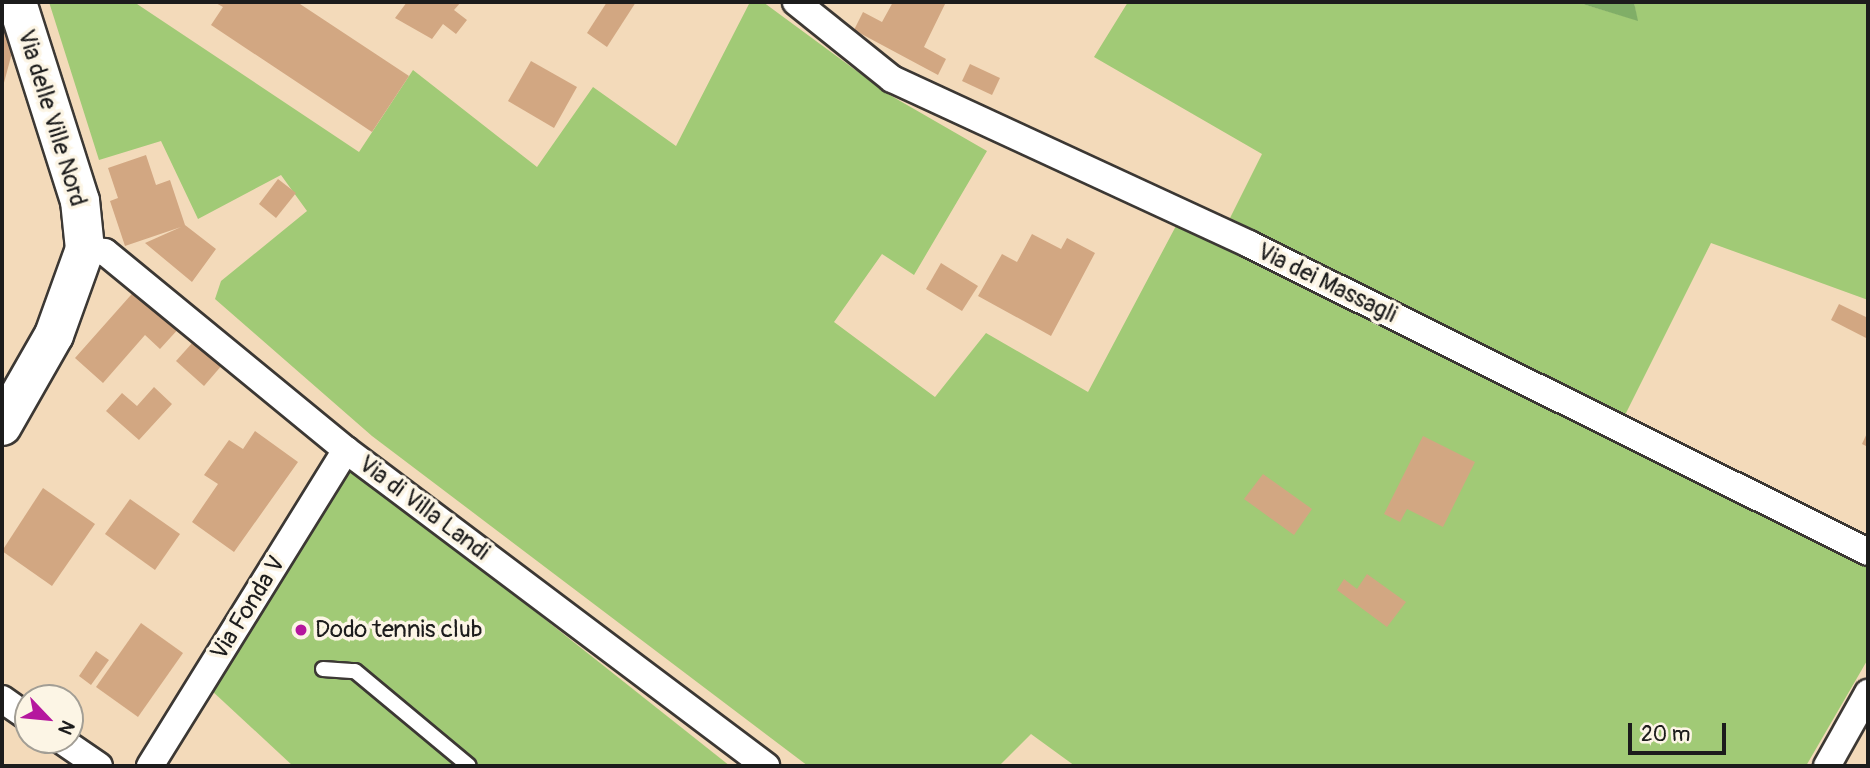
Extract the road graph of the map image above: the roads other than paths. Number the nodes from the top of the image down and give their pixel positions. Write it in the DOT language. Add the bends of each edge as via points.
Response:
graph roads {
  1 [pos="17,2"];
  2 [pos="796,2"];
  3 [pos="85,249"];
  4 [pos="2,425"];
  5 [pos="346,450"];
  6 [pos="1868,552"];
  7 [pos="324,669"];
  8 [pos="1868,693"];
  9 [pos="81,754"];
  10 [pos="99,766"];
  11 [pos="150,766"];
  12 [pos="469,766"];
  13 [pos="766,766"];
  14 [pos="1827,766"];
  1 -- 3 [label="street, Via delle Ville Nord" via="80,201"];
  2 -- 6 [label="street, Via dei Massagli" via="892,79 1249,244"];
  3 -- 4 [label="street, Via delle Ville Nord" via="54,335"];
  3 -- 5 [label="street, Via di Villa Landi" via="105,252"];
  5 -- 11 [label="street, Via Fonda V"];
  5 -- 13 [label="street, Via di Villa Landi"];
  7 -- 12 [label="lane" via="355,671"];
  8 -- 14 [label="street"];
  9 -- 10 [label="street"];
}
